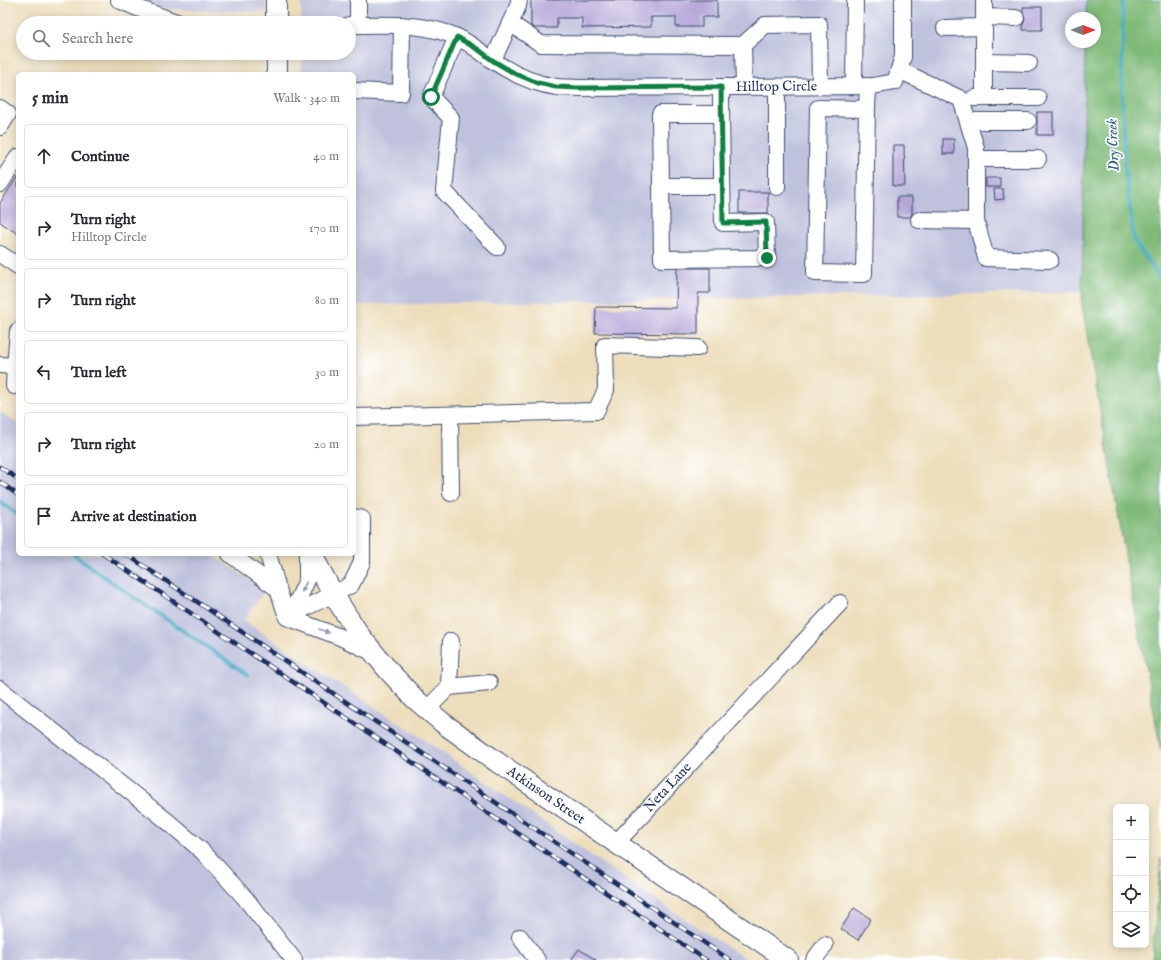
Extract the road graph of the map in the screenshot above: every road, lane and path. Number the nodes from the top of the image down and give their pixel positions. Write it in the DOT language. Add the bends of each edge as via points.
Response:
graph roads {
  1 [pos="119,0"];
  2 [pos="276,0"];
  3 [pos="358,0"];
  4 [pos="519,0"];
  5 [pos="855,0"];
  6 [pos="903,0"];
  7 [pos="984,0"];
  8 [pos="160,16"];
  9 [pos="276,16"];
  10 [pos="355,16"];
  11 [pos="1016,18"];
  12 [pos="984,22"];
  13 [pos="510,23"];
  14 [pos="356,25"];
  15 [pos="402,25"];
  16 [pos="944,28"];
  17 [pos="457,37"];
  18 [pos="743,45"];
  19 [pos="276,60"];
  20 [pos="492,60"];
  21 [pos="984,62"];
  22 [pos="1029,63"];
  23 [pos="899,70"];
  24 [pos="277,72"];
  25 [pos="777,86"];
  26 [pos="820,86"];
  27 [pos="861,86"];
  28 [pos="721,87"];
  29 [pos="744,87"];
  30 [pos="356,91"];
  31 [pos="984,98"];
  32 [pos="1038,98"];
  33 [pos="961,99"];
  34 [pos="0,108"];
  35 [pos="867,109"];
  36 [pos="721,114"];
  37 [pos="968,121"];
  38 [pos="1028,121"];
  39 [pos="0,127"];
  40 [pos="976,159"];
  41 [pos="1038,159"];
  42 [pos="16,160"];
  43 [pos="0,184"];
  44 [pos="661,186"];
  45 [pos="722,186"];
  46 [pos="777,187"];
  47 [pos="919,220"];
  48 [pos="976,221"];
  49 [pos="497,248"];
  50 [pos="0,254"];
  51 [pos="1050,260"];
  52 [pos="16,265"];
  53 [pos="16,337"];
  54 [pos="698,348"];
  55 [pos="7,366"];
  56 [pos="14,386"];
  57 [pos="450,415"];
  58 [pos="356,417"];
  59 [pos="451,493"];
  60 [pos="356,518"];
  61 [pos="233,556"];
  62 [pos="269,556"];
  63 [pos="308,556"];
  64 [pos="314,556"];
  65 [pos="278,589"];
  66 [pos="333,595"];
  67 [pos="840,603"];
  68 [pos="287,617"];
  69 [pos="451,641"];
  70 [pos="373,652"];
  71 [pos="489,683"];
  72 [pos="449,688"];
  73 [pos="0,689"];
  74 [pos="427,709"];
  75 [pos="616,843"];
  76 [pos="520,937"];
  77 [pos="825,945"];
  78 [pos="294,960"];
  79 [pos="537,960"];
  80 [pos="788,960"];
  81 [pos="814,960"];
  1 -- 8 [label="street"];
  2 -- 9 [label="main road"];
  3 -- 10 [label="street"];
  4 -- 13 [label="street"];
  5 -- 27 [label="street"];
  6 -- 23 [label="street, Hilltop Circle" via="903,57"];
  7 -- 12 [label="street"];
  11 -- 12 [label="street"];
  12 -- 16 [label="street"];
  12 -- 21 [label="street"];
  13 -- 18 [label="street" via="542,44"];
  13 -- 20 [label="street"];
  14 -- 15 [label="street, Hilltop Circle"];
  15 -- 17 [label="street, Hilltop Circle" via="430,28"];
  15 -- 30 [label="street" via="401,93"];
  17 -- 20 [label="street, Hilltop Circle"];
  17 -- 49 [label="street" via="431,97 451,118 444,191"];
  18 -- 26 [label="street" via="765,25 818,24"];
  18 -- 29 [label="street"];
  19 -- 24 [label="main road"];
  20 -- 28 [label="street, Hilltop Circle" via="514,73 556,87"];
  21 -- 22 [label="street"];
  21 -- 31 [label="street"];
  23 -- 27 [label="street, Hilltop Circle" via="895,82"];
  23 -- 33 [label="street"];
  25 -- 26 [label="street, Hilltop Circle"];
  25 -- 29 [label="street, Hilltop Circle"];
  25 -- 46 [label="street"];
  26 -- 27 [label="street, Hilltop Circle"];
  27 -- 35 [label="street"];
  28 -- 29 [label="street, Hilltop Circle"];
  28 -- 36 [label="street"];
  31 -- 32 [label="street"];
  31 -- 33 [label="street"];
  33 -- 37 [label="street"];
  34 -- 39 [label="street" via="8,114"];
  35 -- 35 [label="street" via="864,274 815,273 818,108"];
  36 -- 44 [label="street" via="660,114"];
  36 -- 45 [label="street"];
  37 -- 38 [label="street"];
  37 -- 40 [label="street" via="976,148"];
  40 -- 41 [label="street"];
  40 -- 48 [label="street"];
  42 -- 43 [label="street"];
  44 -- 45 [label="street"];
  44 -- 45 [label="street" via="662,259 767,258 766,222 723,223"];
  47 -- 48 [label="street"];
  48 -- 51 [label="street" via="986,258"];
  50 -- 52 [label="street"];
  53 -- 55 [label="street"];
  54 -- 57 [label="street" via="605,346 606,390 596,411"];
  55 -- 56 [label="street"];
  57 -- 58 [label="street"];
  57 -- 59 [label="street"];
  60 -- 66 [label="street" via="362,519 362,562 351,585"];
  61 -- 65 [label="street"];
  62 -- 65 [label="street"];
  63 -- 68 [label="street, one-way" via="307,580"];
  64 -- 66 [label="main road, Atkinson Street"];
  65 -- 68 [label="street"];
  66 -- 68 [label="street"];
  66 -- 70 [label="main road, Atkinson Street"];
  67 -- 75 [label="street, Neta Lane"];
  68 -- 70 [label="street, one-way"];
  69 -- 72 [label="street"];
  70 -- 74 [label="main road, Atkinson Street"];
  71 -- 72 [label="street"];
  72 -- 74 [label="street"];
  73 -- 78 [label="street" via="202,851 245,898"];
  74 -- 75 [label="main road, Atkinson Street" via="491,758"];
  75 -- 80 [label="main road, Atkinson Street"];
  76 -- 79 [label="street"];
  77 -- 81 [label="street"];
}
